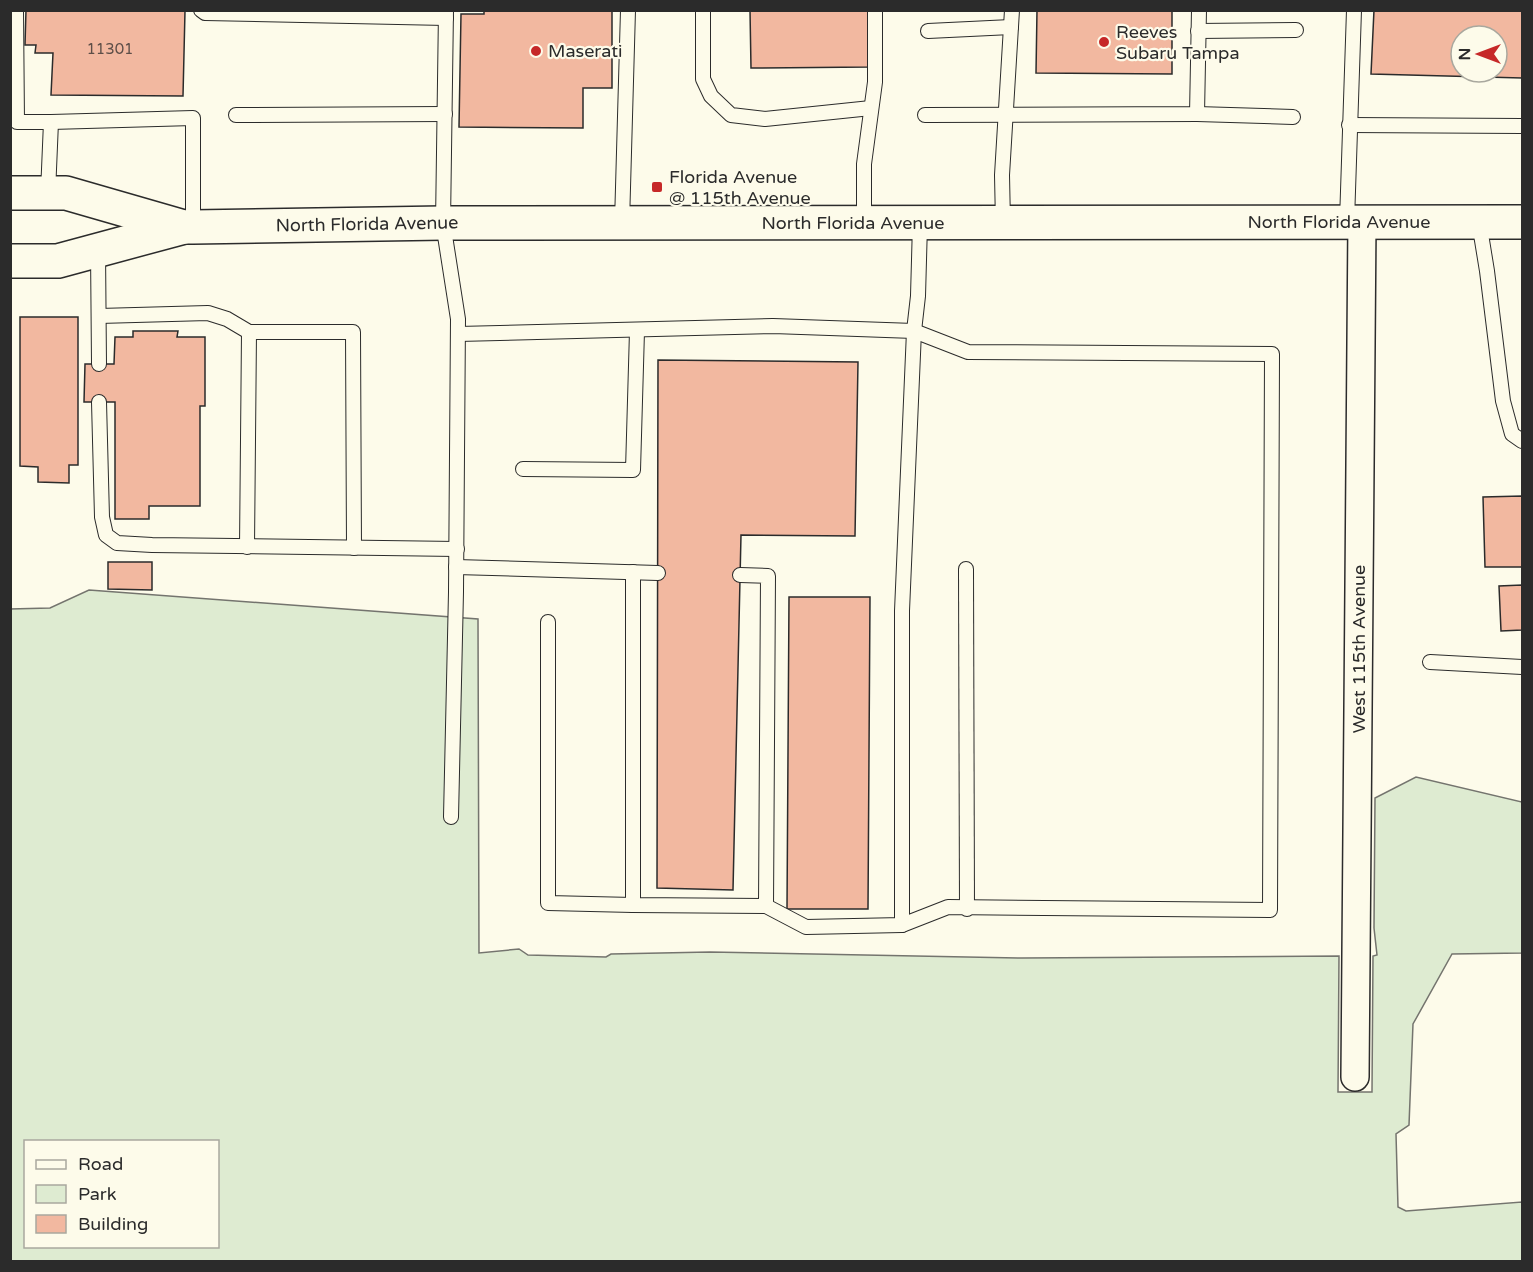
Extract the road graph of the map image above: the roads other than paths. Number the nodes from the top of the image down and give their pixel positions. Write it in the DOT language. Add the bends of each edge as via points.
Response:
graph roads {
  1 [pos="16,10"];
  2 [pos="201,10"];
  3 [pos="628,10"];
  4 [pos="703,10"];
  5 [pos="875,10"];
  6 [pos="1012,10"];
  7 [pos="1199,10"];
  8 [pos="1354,10"];
  9 [pos="387,14"];
  10 [pos="446,14"];
  11 [pos="1011,27"];
  12 [pos="1296,30"];
  13 [pos="928,31"];
  14 [pos="1198,31"];
  15 [pos="871,108"];
  16 [pos="445,114"];
  17 [pos="1006,114"];
  18 [pos="1197,114"];
  19 [pos="236,115"];
  20 [pos="925,115"];
  21 [pos="1293,117"];
  22 [pos="51,122"];
  23 [pos="1349,125"];
  24 [pos="1522,126"];
  25 [pos="10,193"];
  26 [pos="48,193"];
  27 [pos="1355,221"];
  28 [pos="1479,222"];
  29 [pos="1522,222"];
  30 [pos="443,223"];
  31 [pos="622,223"];
  32 [pos="864,223"];
  33 [pos="1003,223"];
  34 [pos="920,224"];
  35 [pos="188,227"];
  36 [pos="98,250"];
  37 [pos="10,261"];
  38 [pos="99,316"];
  39 [pos="637,331"];
  40 [pos="914,331"];
  41 [pos="249,332"];
  42 [pos="458,334"];
  43 [pos="99,364"];
  44 [pos="99,402"];
  45 [pos="1522,441"];
  46 [pos="523,469"];
  47 [pos="247,547"];
  48 [pos="354,548"];
  49 [pos="457,549"];
  50 [pos="456,567"];
  51 [pos="966,569"];
  52 [pos="633,572"];
  53 [pos="658,573"];
  54 [pos="740,575"];
  55 [pos="548,622"];
  56 [pos="1430,662"];
  57 [pos="1522,667"];
  58 [pos="451,817"];
  59 [pos="633,905"];
  60 [pos="766,906"];
  61 [pos="967,909"];
  62 [pos="902,925"];
  63 [pos="1355,1077"];
  1 -- 22 [label="lane" via="17,122"];
  2 -- 9 [label="lane"];
  3 -- 31 [label="lane"];
  4 -- 15 [label="lane" via="703,79 711,96 731,115 765,119"];
  5 -- 15 [label="lane"];
  6 -- 11 [label="lane"];
  7 -- 14 [label="lane"];
  8 -- 23 [label="lane"];
  9 -- 10 [label="lane"];
  10 -- 16 [label="lane"];
  11 -- 13 [label="lane"];
  11 -- 17 [label="lane"];
  12 -- 14 [label="lane"];
  14 -- 18 [label="lane"];
  15 -- 32 [label="lane" via="864,164"];
  16 -- 19 [label="lane"];
  16 -- 30 [label="lane"];
  17 -- 18 [label="lane"];
  17 -- 20 [label="lane"];
  17 -- 33 [label="lane"];
  18 -- 21 [label="lane"];
  22 -- 26 [label="lane"];
  22 -- 35 [label="lane" via="192,118"];
  23 -- 24 [label="lane"];
  23 -- 27 [label="lane"];
  25 -- 26 [label="main road, North Florida Avenue"];
  26 -- 35 [label="main road, North Florida Avenue" via="66,193"];
  27 -- 28 [label="main road, North Florida Avenue"];
  27 -- 33 [label="main road, North Florida Avenue"];
  27 -- 63 [label="street, West 115th Avenue"];
  28 -- 29 [label="main road, North Florida Avenue"];
  28 -- 45 [label="lane" via="1503,401 1512,434"];
  30 -- 31 [label="main road, North Florida Avenue"];
  30 -- 35 [label="main road, North Florida Avenue"];
  30 -- 42 [label="lane"];
  31 -- 32 [label="main road, North Florida Avenue"];
  32 -- 34 [label="main road, North Florida Avenue"];
  33 -- 34 [label="main road, North Florida Avenue"];
  34 -- 40 [label="lane"];
  35 -- 36 [label="main road, North Florida Avenue"];
  36 -- 37 [label="main road, North Florida Avenue" via="58,261"];
  36 -- 38 [label="lane"];
  38 -- 41 [label="lane" via="208,313"];
  38 -- 43 [label="lane"];
  39 -- 40 [label="lane" via="773,326"];
  39 -- 42 [label="lane"];
  39 -- 46 [label="lane" via="633,470"];
  40 -- 61 [label="lane" via="968,352 1272,354 1270,910"];
  40 -- 62 [label="lane" via="902,611"];
  41 -- 47 [label="lane"];
  41 -- 48 [label="lane" via="353,332"];
  42 -- 49 [label="lane"];
  44 -- 47 [label="lane" via="102,517 106,535 117,543"];
  47 -- 48 [label="lane"];
  48 -- 49 [label="lane"];
  49 -- 50 [label="lane"];
  50 -- 52 [label="lane"];
  50 -- 58 [label="lane"];
  51 -- 61 [label="lane"];
  52 -- 53 [label="lane"];
  52 -- 59 [label="lane"];
  54 -- 60 [label="lane" via="768,576"];
  55 -- 59 [label="lane" via="548,903"];
  56 -- 57 [label="lane"];
  59 -- 60 [label="lane"];
  60 -- 62 [label="lane" via="806,927"];
  61 -- 62 [label="lane" via="948,907"];
}
